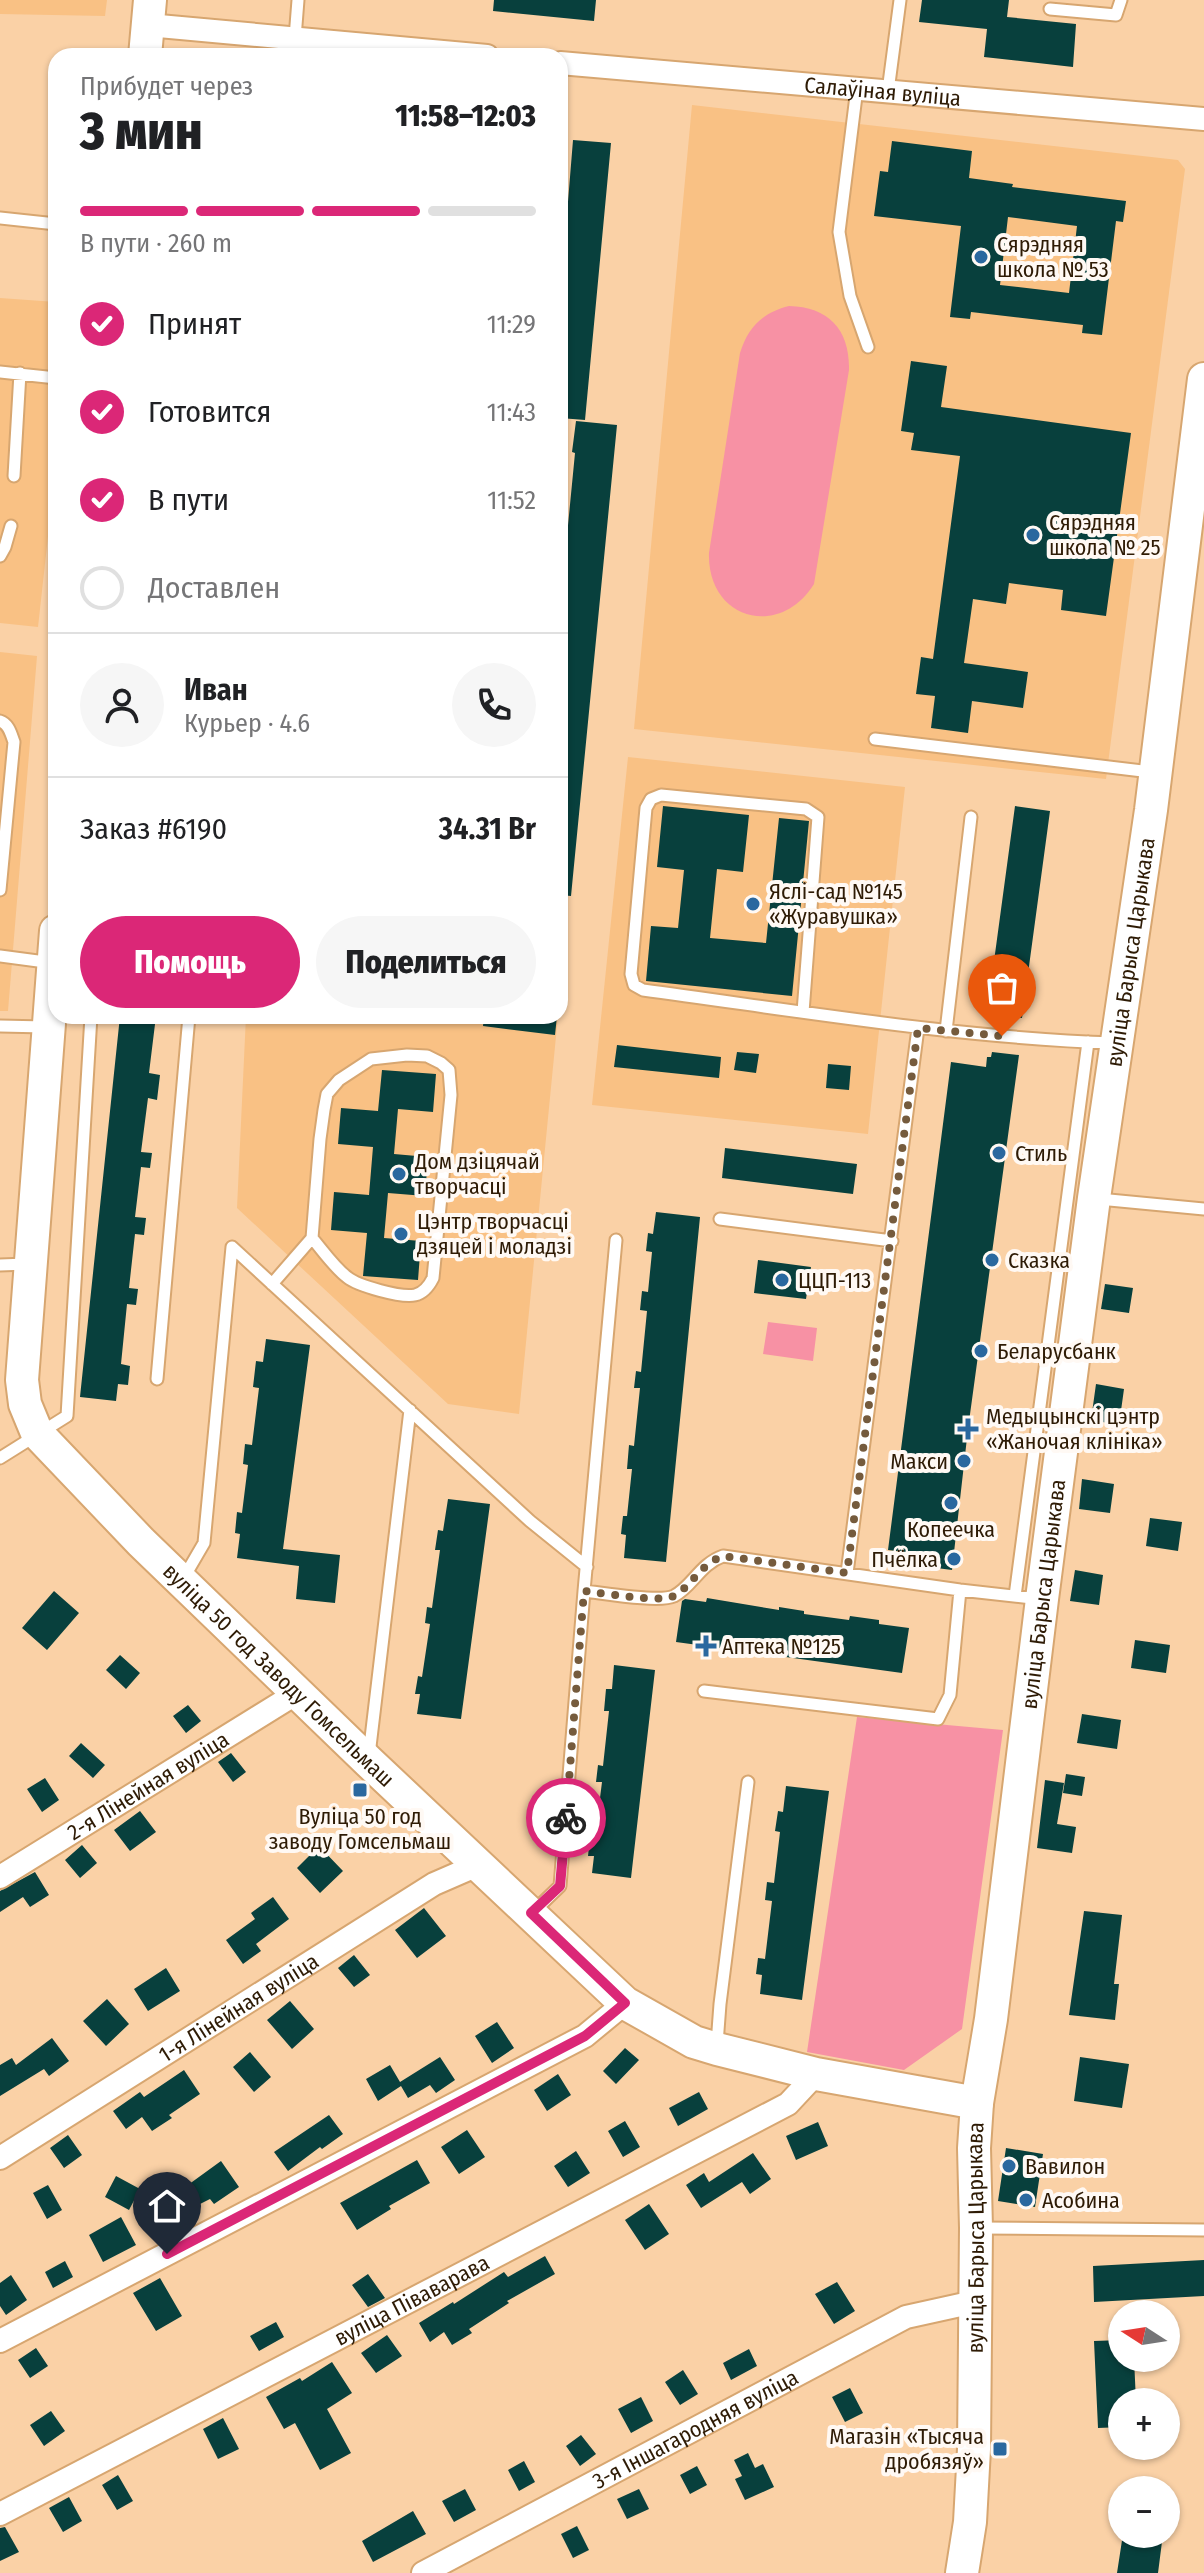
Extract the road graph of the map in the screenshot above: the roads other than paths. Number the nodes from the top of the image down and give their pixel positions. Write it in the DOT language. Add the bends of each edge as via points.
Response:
graph roads {
  1 [pos="298,0"];
  2 [pos="1121,0"];
  3 [pos="897,1"];
  4 [pos="1050,9"];
  5 [pos="148,27"];
  6 [pos="295,38"];
  7 [pos="402,48"];
  8 [pos="568,64"];
  9 [pos="857,88"];
  10 [pos="888,91"];
  11 [pos="1204,119"];
  12 [pos="0,218"];
  13 [pos="48,223"];
  14 [pos="868,347"];
  15 [pos="0,372"];
  16 [pos="20,373"];
  17 [pos="48,377"];
  18 [pos="1204,388"];
  19 [pos="14,476"];
  20 [pos="11,526"];
  21 [pos="0,556"];
  22 [pos="0,721"];
  23 [pos="875,739"];
  24 [pos="1156,772"];
  25 [pos="971,817"];
  26 [pos="0,890"];
  27 [pos="0,956"];
  28 [pos="48,962"];
  29 [pos="803,1012"];
  30 [pos="49,1024"];
  31 [pos="91,1024"];
  32 [pos="188,1024"];
  33 [pos="0,1026"];
  34 [pos="49,1027"];
  35 [pos="918,1028"];
  36 [pos="946,1031"];
  37 [pos="1102,1042"];
  38 [pos="1094,1198"];
  39 [pos="1204,1209"];
  40 [pos="720,1219"];
  41 [pos="312,1238"];
  42 [pos="616,1240"];
  43 [pos="892,1241"];
  44 [pos="16,1264"];
  45 [pos="272,1284"];
  46 [pos="157,1379"];
  47 [pos="410,1410"];
  48 [pos="37,1433"];
  49 [pos="0,1458"];
  50 [pos="587,1567"];
  51 [pos="847,1573"];
  52 [pos="182,1581"];
  53 [pos="960,1590"];
  54 [pos="584,1591"];
  55 [pos="1028,1598"];
  56 [pos="704,1691"];
  57 [pos="297,1693"];
  58 [pos="369,1762"];
  59 [pos="748,1782"];
  60 [pos="480,1864"];
  61 [pos="0,1877"];
  62 [pos="531,1913"];
  63 [pos="625,2003"];
  64 [pos="717,2049"];
  65 [pos="816,2074"];
  66 [pos="977,2103"];
  67 [pos="0,2158"];
  68 [pos="976,2228"];
  69 [pos="1204,2230"];
  70 [pos="974,2302"];
  71 [pos="0,2341"];
  72 [pos="0,2514"];
  73 [pos="423,2573"];
  74 [pos="962,2573"];
  1 -- 6 [label="lane"];
  2 -- 4 [label="lane" via="1116,15"];
  3 -- 10 [label="lane"];
  5 -- 6 [label="street"];
  6 -- 7 [label="street"];
  8 -- 9 [label="street, Салаўіная вуліца"];
  9 -- 10 [label="street, Салаўіная вуліца"];
  9 -- 14 [label="lane" via="839,232 850,296"];
  10 -- 11 [label="street, Салаўіная вуліца"];
  12 -- 13 [label="lane"];
  15 -- 16 [label="lane"];
  16 -- 17 [label="lane"];
  16 -- 19 [label="lane"];
  18 -- 24 [label="main road, вуліца Барыса Царыкава"];
  20 -- 21 [label="lane"];
  22 -- 26 [label="lane" via="14,742"];
  23 -- 24 [label="lane"];
  24 -- 37 [label="main road, вуліца Барыса Царыкава"];
  25 -- 36 [label="lane"];
  27 -- 28 [label="lane"];
  29 -- 29 [label="lane" via="818,817 806,809 661,795 651,799 646,808 634,985"];
  29 -- 35 [label="lane"];
  30 -- 34 [label="main road, вуліца 50 год Заводу Гомсельмаш"];
  31 -- 48 [label="lane" via="67,1416"];
  32 -- 46 [label="lane"];
  33 -- 34 [label="lane"];
  34 -- 44 [label="main road, вуліца 50 год Заводу Гомсельмаш"];
  35 -- 36 [label="lane"];
  35 -- 43 [label="lane"];
  36 -- 37 [label="lane"];
  37 -- 38 [label="main road, вуліца Барыса Царыкава"];
  37 -- 55 [label="lane"];
  38 -- 39 [label="lane"];
  38 -- 55 [label="main road, вуліца Барыса Царыкава"];
  40 -- 43 [label="lane"];
  41 -- 41 [label="lane" via="327,1094 371,1059 427,1056 441,1063 449,1070 451,1095 428,1288 403,1296 359,1284"];
  41 -- 45 [label="lane"];
  42 -- 50 [label="lane"];
  43 -- 51 [label="lane"];
  44 -- 48 [label="main road, вуліца 50 год Заводу Гомсельмаш" via="22,1380"];
  45 -- 47 [label="lane"];
  45 -- 52 [label="lane" via="232,1247 204,1543"];
  47 -- 50 [label="lane"];
  47 -- 58 [label="lane"];
  48 -- 49 [label="lane"];
  48 -- 52 [label="main road, вуліца 50 год Заводу Гомсельмаш"];
  50 -- 54 [label="lane"];
  51 -- 53 [label="lane"];
  51 -- 54 [label="lane" via="723,1556 674,1596"];
  52 -- 57 [label="main road, вуліца 50 год Заводу Гомсельмаш"];
  53 -- 55 [label="lane"];
  53 -- 56 [label="lane" via="950,1695 938,1719"];
  54 -- 62 [label="lane" via="560,1886"];
  55 -- 66 [label="main road, вуліца Барыса Царыкава" via="991,2019"];
  57 -- 58 [label="main road, вуліца 50 год Заводу Гомсельмаш"];
  57 -- 61 [label="street, 2-я Лінейная вуліца"];
  58 -- 60 [label="main road, вуліца 50 год Заводу Гомсельмаш"];
  59 -- 64 [label="lane"];
  60 -- 62 [label="main road, вуліца 50 год Заводу Гомсельмаш"];
  60 -- 67 [label="street, 1-я Лінейная вуліца" via="434,1884"];
  62 -- 63 [label="main road, вуліца 50 год Заводу Гомсельмаш"];
  63 -- 64 [label="main road, вуліца 50 год Заводу Гомсельмаш" via="694,2042"];
  63 -- 71 [label="street" via="585,2036"];
  64 -- 65 [label="main road, вуліца 50 год Заводу Гомсельмаш"];
  65 -- 66 [label="main road, вуліца 50 год Заводу Гомсельмаш"];
  65 -- 72 [label="street, вуліца Піваварава" via="788,2104"];
  66 -- 68 [label="main road, вуліца Барыса Царыкава"];
  68 -- 69 [label="lane"];
  68 -- 70 [label="main road, вуліца Барыса Царыкава"];
  70 -- 73 [label="street, 3-я Іншагародняя вуліца" via="906,2317"];
  70 -- 74 [label="main road, вуліца Барыса Царыкава" via="974,2449"];
}
